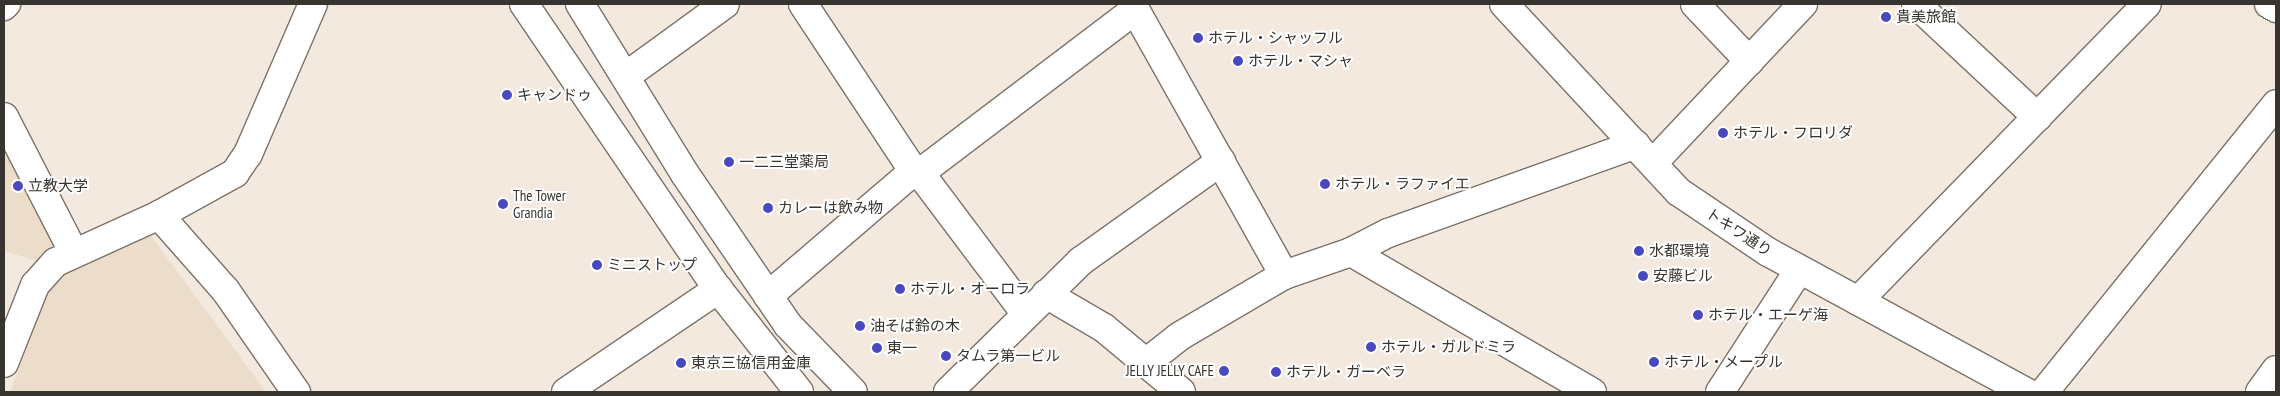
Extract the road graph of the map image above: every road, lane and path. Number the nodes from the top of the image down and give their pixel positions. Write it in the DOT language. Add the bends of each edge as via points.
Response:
graph roads {
  1 [pos="313,4"];
  2 [pos="524,4"];
  3 [pos="580,4"];
  4 [pos="725,4"];
  5 [pos="803,4"];
  6 [pos="1504,4"];
  7 [pos="1694,4"];
  8 [pos="1803,4"];
  9 [pos="1916,4"];
  10 [pos="2148,4"];
  11 [pos="2269,4"];
  12 [pos="1134,7"];
  13 [pos="2276,8"];
  14 [pos="1749,61"];
  15 [pos="626,76"];
  16 [pos="2276,104"];
  17 [pos="4,116"];
  18 [pos="2037,117"];
  19 [pos="1644,153"];
  20 [pos="1221,161"];
  21 [pos="920,173"];
  22 [pos="159,215"];
  23 [pos="73,251"];
  24 [pos="1351,252"];
  25 [pos="1799,270"];
  26 [pos="1284,275"];
  27 [pos="718,289"];
  28 [pos="1046,294"];
  29 [pos="768,296"];
  30 [pos="1858,301"];
  31 [pos="1025,313"];
  32 [pos="1147,362"];
  33 [pos="4,363"];
  34 [pos="2276,370"];
  35 [pos="2026,391"];
  36 [pos="296,392"];
  37 [pos="566,392"];
  38 [pos="799,392"];
  39 [pos="852,392"];
  40 [pos="948,392"];
  41 [pos="1181,392"];
  42 [pos="1592,392"];
  43 [pos="1720,392"];
  44 [pos="2260,392"];
  1 -- 22 [label="street" via="248,154 235,173"];
  2 -- 27 [label="street"];
  3 -- 15 [label="street"];
  4 -- 15 [label="street"];
  5 -- 21 [label="street" via="911,168"];
  6 -- 19 [label="street, トキワ通り"];
  7 -- 14 [label="street"];
  8 -- 14 [label="street"];
  9 -- 18 [label="street"];
  10 -- 18 [label="street"];
  11 -- 13 [label="street"];
  12 -- 20 [label="street"];
  12 -- 21 [label="street"];
  14 -- 19 [label="street"];
  15 -- 29 [label="street" via="685,174"];
  16 -- 35 [label="street"];
  17 -- 23 [label="street"];
  18 -- 30 [label="street"];
  19 -- 24 [label="street" via="1388,233"];
  19 -- 25 [label="street, トキワ通り" via="1679,192"];
  20 -- 26 [label="street"];
  20 -- 28 [label="street" via="1081,261"];
  21 -- 29 [label="street" via="907,177"];
  21 -- 31 [label="street"];
  22 -- 23 [label="street"];
  22 -- 36 [label="street" via="226,291"];
  23 -- 33 [label="street" via="56,262 35,285"];
  24 -- 26 [label="street"];
  24 -- 42 [label="street"];
  25 -- 30 [label="street, トキワ通り"];
  25 -- 43 [label="street"];
  26 -- 32 [label="street" via="1180,336"];
  27 -- 37 [label="street"];
  27 -- 38 [label="street"];
  28 -- 31 [label="street"];
  28 -- 32 [label="street" via="1104,328"];
  29 -- 39 [label="street" via="788,325"];
  30 -- 35 [label="street, トキワ通り"];
  31 -- 40 [label="street"];
  32 -- 41 [label="street"];
  34 -- 44 [label="street"];
}
